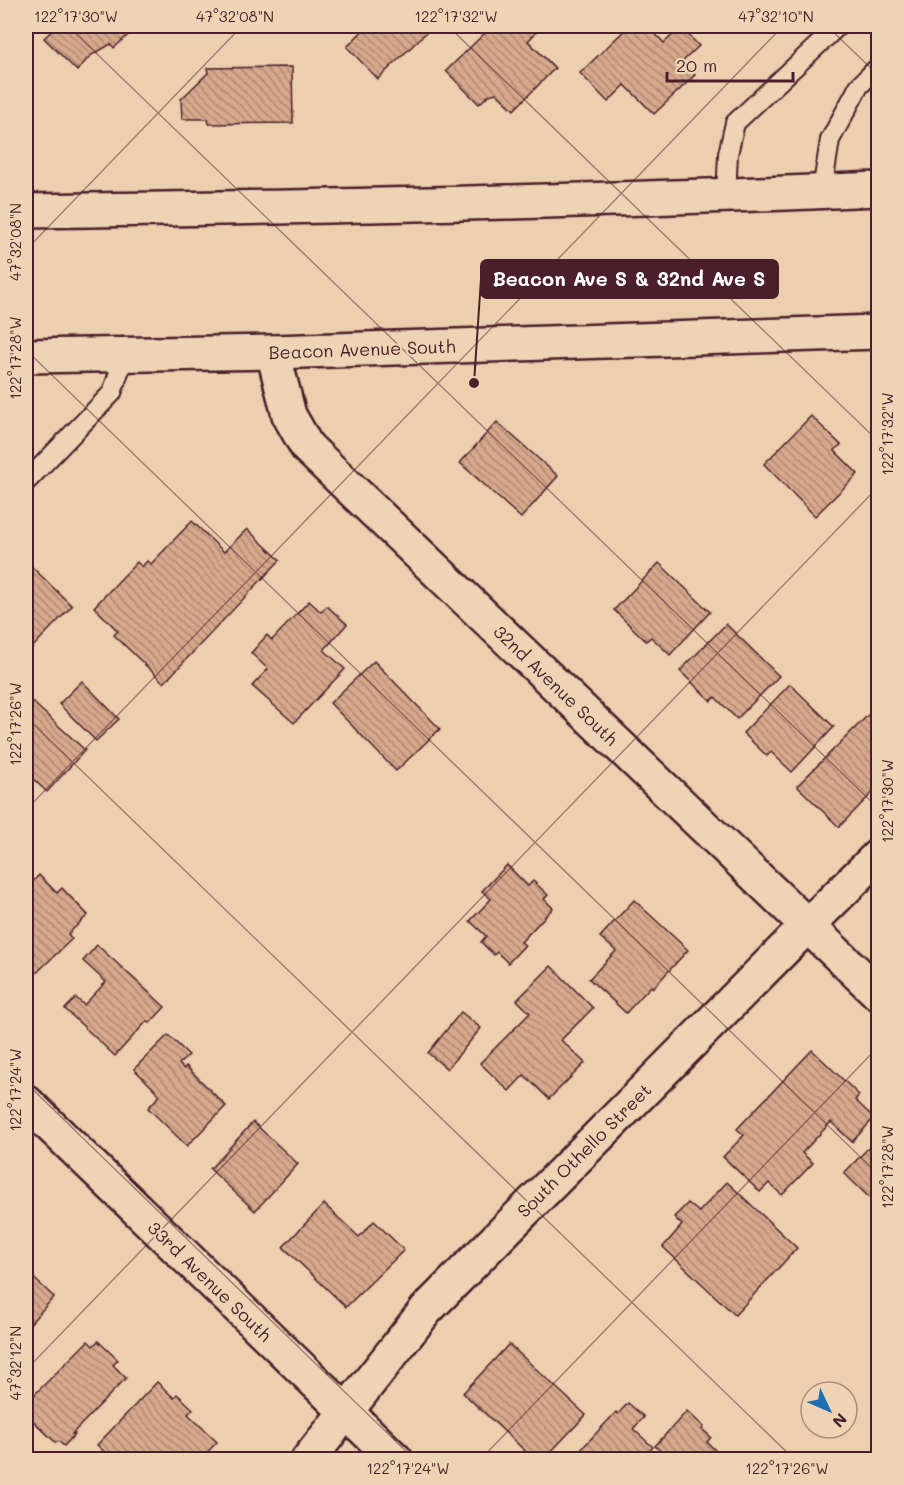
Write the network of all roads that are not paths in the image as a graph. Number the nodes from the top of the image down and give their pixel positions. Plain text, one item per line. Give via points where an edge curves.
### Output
1 (838, 26) edge
2 (879, 67) edge
3 (879, 189) edge
4 (822, 192) junction
5 (726, 196) junction
6 (26, 211) edge
7 (879, 332) edge
8 (273, 352) junction
9 (125, 354) junction
10 (26, 356) edge
11 (26, 482) edge
12 (879, 856) edge
13 (807, 926) junction
14 (879, 993) edge
15 (26, 1102) edge
16 (346, 1412) junction
17 (308, 1460) edge
18 (396, 1460) edge

1 - 5 lane via 735,123 728,154
2 - 4 lane via 859,86 830,140
3 - 4 street
4 - 5 street
5 - 6 street
7 - 8 street, Beacon Avenue South
8 - 9 street, Beacon Avenue South
8 - 13 street, 32nd Avenue South via 289,415 308,447
9 - 10 street, Beacon Avenue South
9 - 11 lane via 112,393
12 - 13 street, South Othello Street
13 - 14 street, 32nd Avenue South
13 - 16 street, South Othello Street via 426,1310
15 - 16 street, 33rd Avenue South
16 - 17 street, South Othello Street
16 - 18 street, 33rd Avenue South

